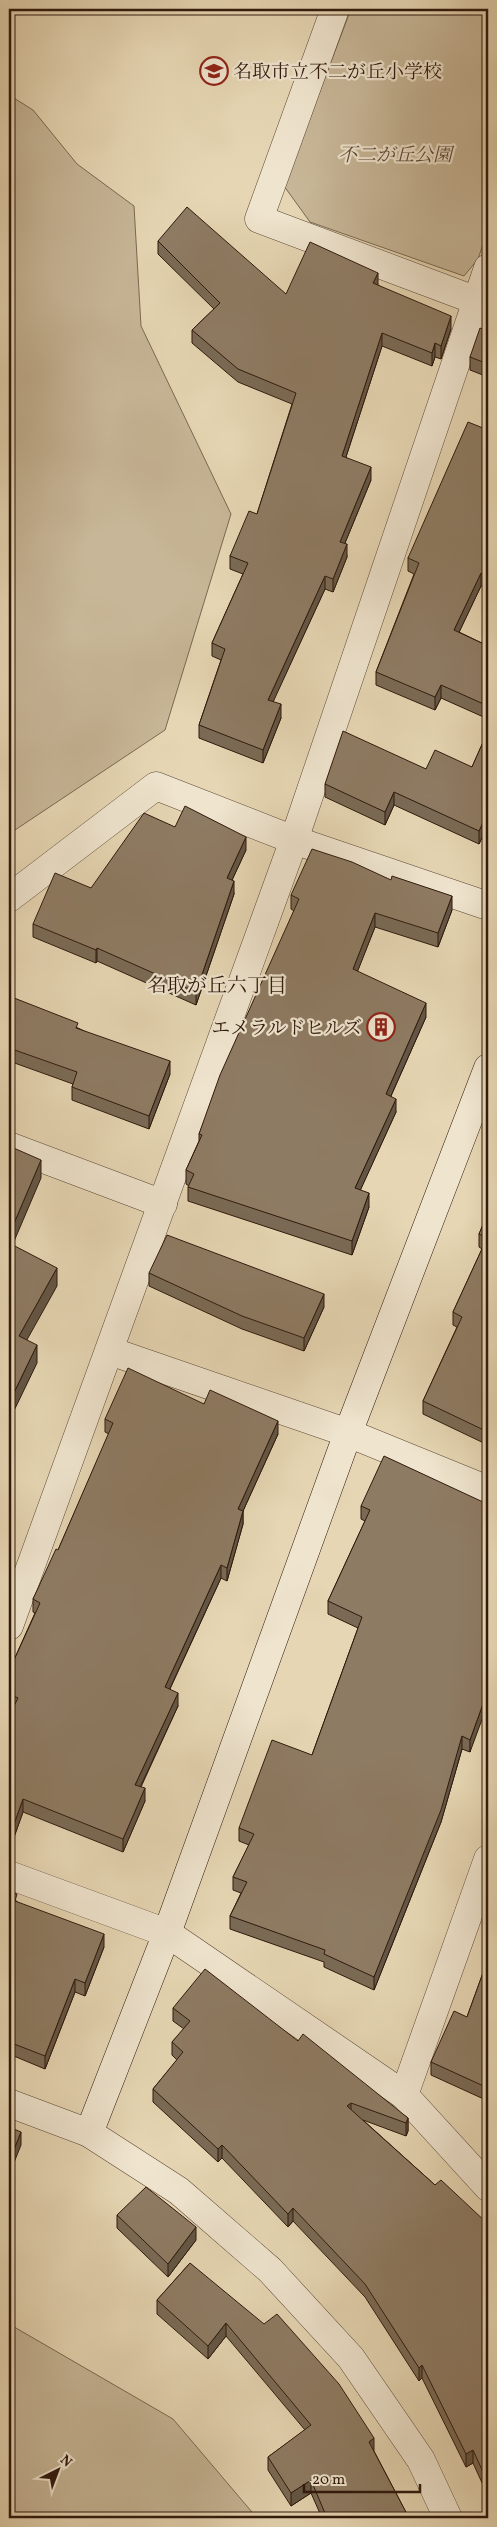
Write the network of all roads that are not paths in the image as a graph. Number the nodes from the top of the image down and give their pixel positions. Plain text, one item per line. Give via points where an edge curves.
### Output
1 (336, 9) edge
2 (488, 268) edge
3 (482, 303) edge
4 (294, 840) junction
5 (9, 898) edge
6 (488, 906) edge
7 (488, 1068) edge
8 (9, 1146) edge
9 (163, 1204) junction
10 (110, 1352) junction
11 (348, 1433) junction
12 (488, 1490) edge
13 (9, 1626) edge
14 (488, 1859) edge
15 (9, 1875) edge
16 (167, 1933) junction
17 (404, 2095) junction
18 (9, 2103) edge
19 (89, 2133) junction
20 (488, 2187) edge
21 (448, 2518) edge

1 - 3 street via 259,219
2 - 3 street
3 - 4 street
4 - 5 street via 156,786
4 - 6 street
4 - 9 street
7 - 11 street
8 - 9 street
9 - 10 street
10 - 11 street
10 - 13 street
11 - 12 street
11 - 16 street
14 - 17 street
15 - 16 street
16 - 17 street
16 - 19 street
17 - 20 street
18 - 19 street
19 - 21 street via 178,2191 270,2270 351,2358 421,2460

